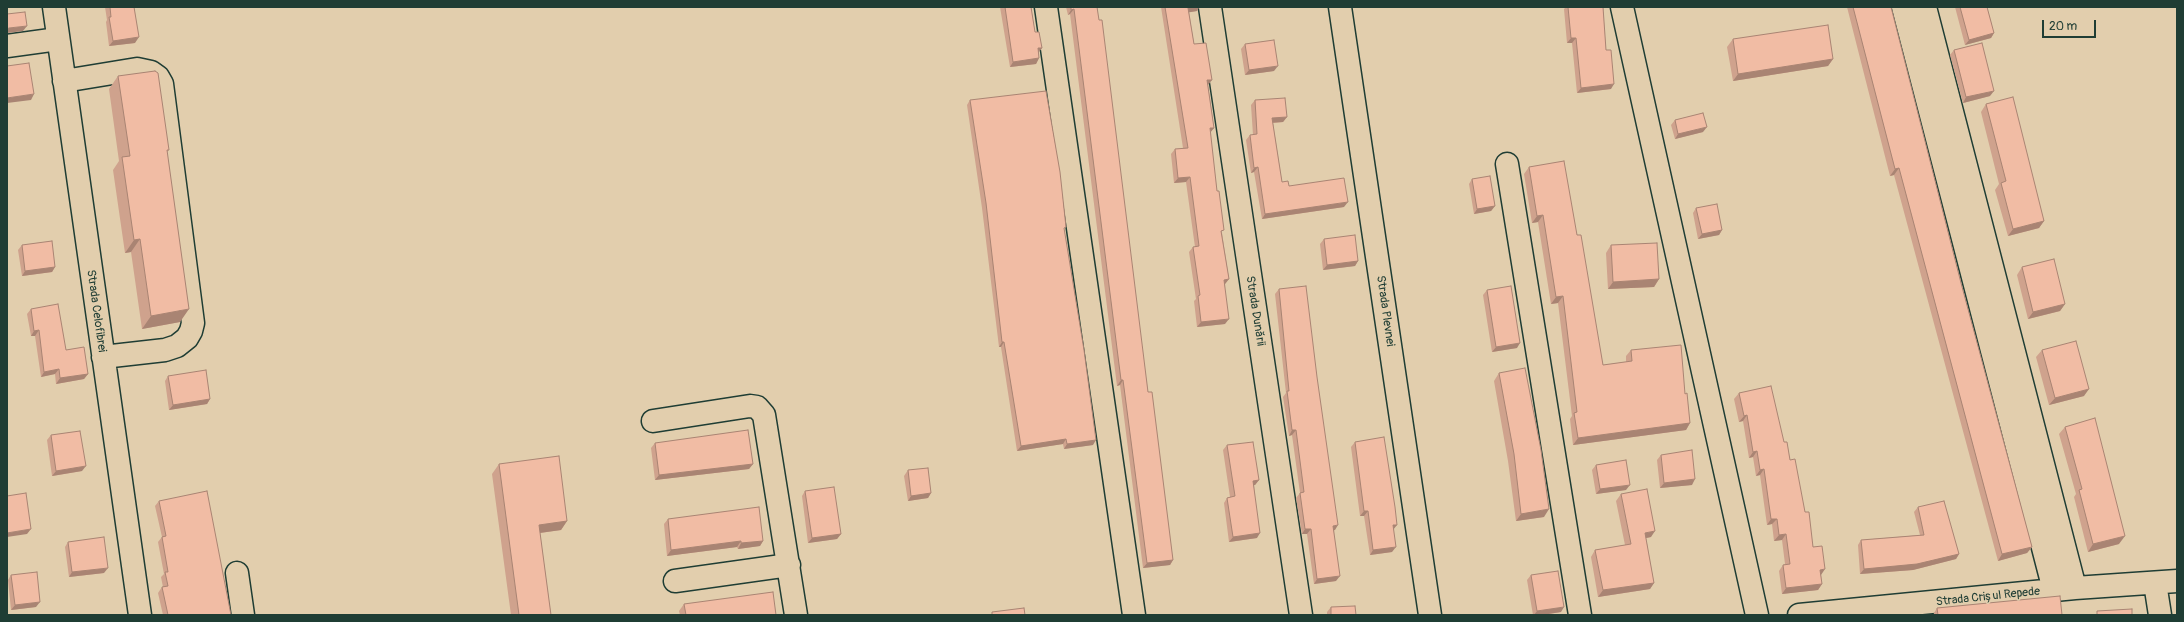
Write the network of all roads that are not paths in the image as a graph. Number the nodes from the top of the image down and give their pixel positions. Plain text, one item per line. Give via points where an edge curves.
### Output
1 (54, 7) edge
2 (1046, 7) edge
3 (1210, 7) edge
4 (1340, 7) edge
5 (1622, 7) edge
6 (1903, 7) edge
7 (1926, 7) edge
8 (58, 38) junction
9 (7, 46) edge
10 (64, 81) junction
11 (1507, 164) dead end
12 (103, 357) junction
13 (653, 421) dead end
14 (789, 565) junction
15 (237, 573) dead end
16 (2177, 581) edge
17 (675, 582) dead end
18 (2155, 583) junction
19 (2064, 589) junction
20 (1908, 610) edge
21 (140, 615) edge
22 (243, 615) edge
23 (796, 615) edge
24 (1134, 615) edge
25 (1301, 615) edge
26 (1430, 615) edge
27 (1580, 615) edge
28 (1757, 615) edge
29 (1799, 615) edge
30 (2160, 615) edge

1 - 8 street, Strada Celofibrei
2 - 24 street
3 - 25 street, Strada Dunării
4 - 26 street, Strada Plevnei
5 - 28 street
6 - 19 street
7 - 19 street
8 - 9 street
8 - 10 street, Strada Celofibrei
10 - 12 street, Strada Celofibrei
10 - 12 street via 137,69 151,72 162,84 193,323 187,338 177,346 165,350
11 - 27 street
12 - 21 street, Strada Celofibrei
13 - 14 street via 757,407 764,415
14 - 17 street
14 - 23 street
15 - 22 street
16 - 18 street, Strada Crișul Repede
18 - 19 street, Strada Crișul Repede
18 - 30 street
19 - 20 street, Strada Crișul Repede
20 - 29 street, Strada Crișul Repede

